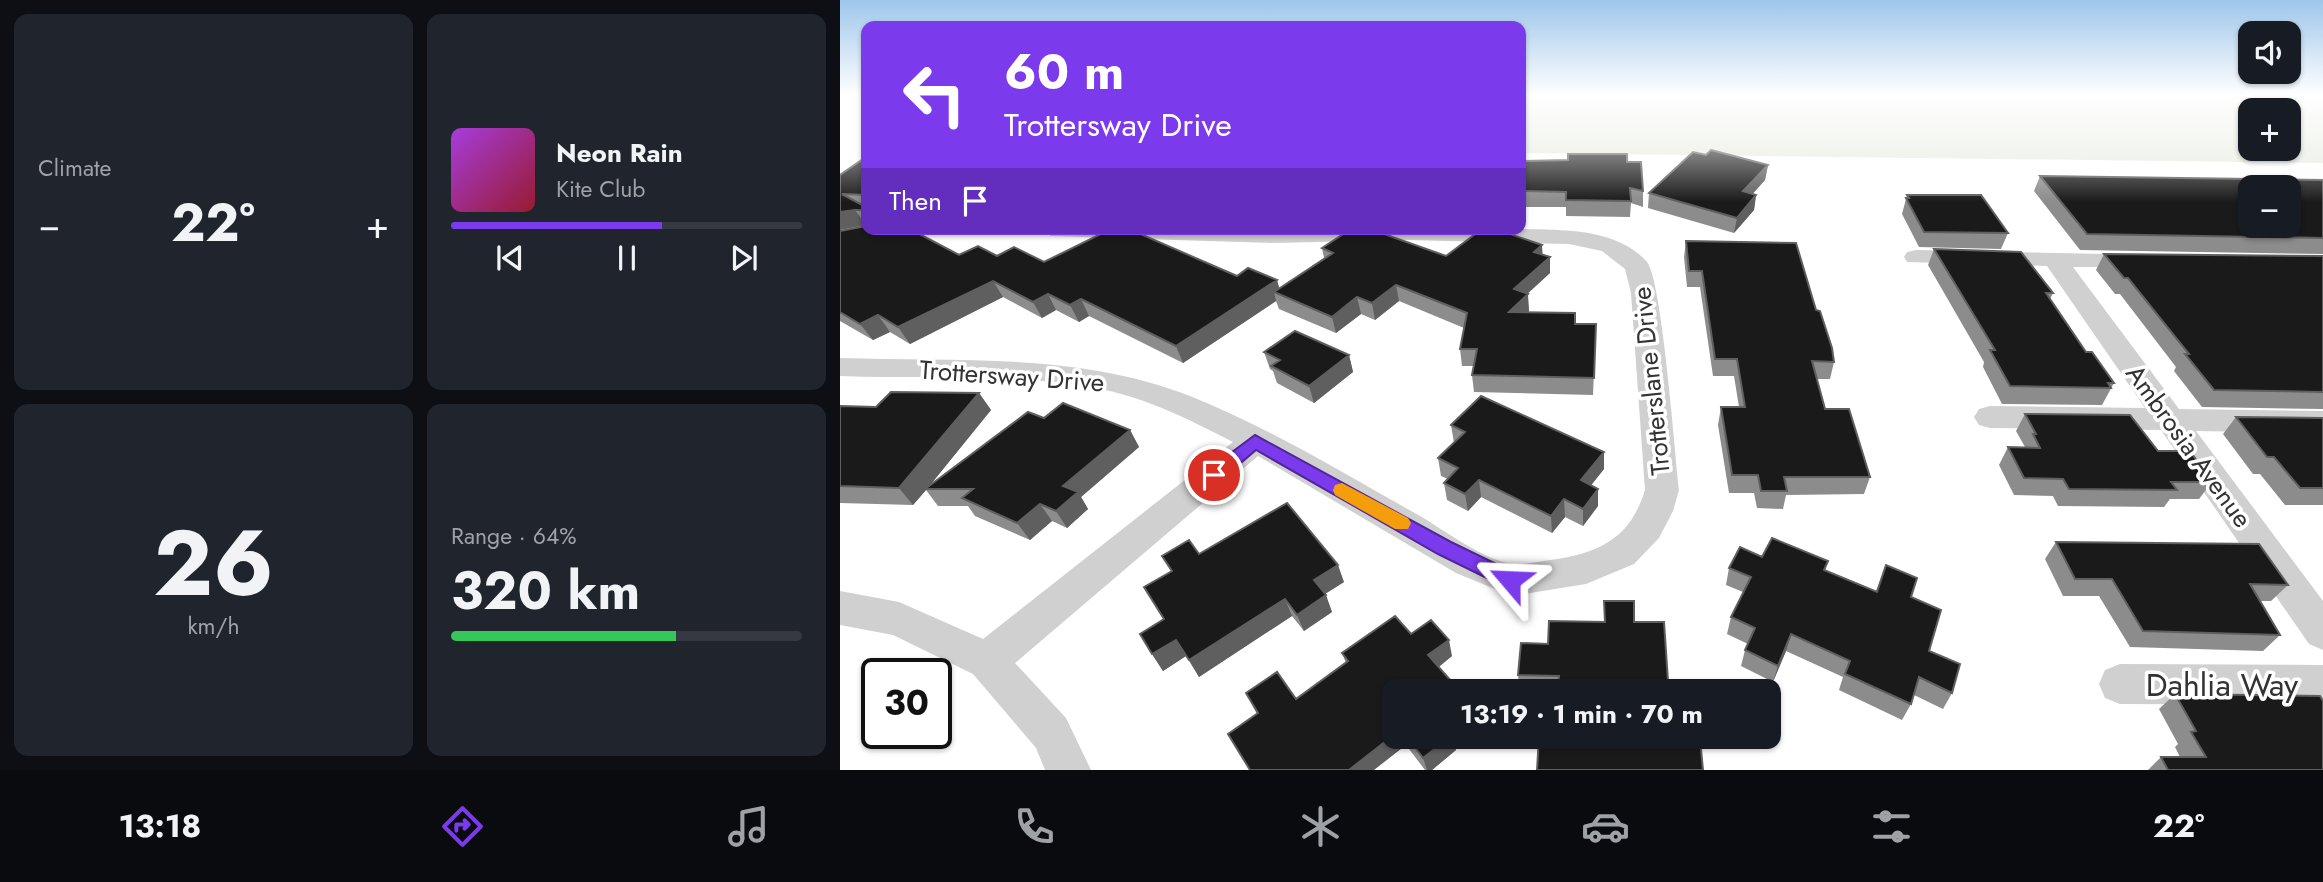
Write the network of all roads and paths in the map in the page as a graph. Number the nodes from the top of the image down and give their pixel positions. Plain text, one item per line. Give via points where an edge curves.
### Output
1 (1241, 235) edge
2 (1322, 235) edge
3 (1511, 235) edge
4 (1916, 257) dead end
5 (2055, 260) junction
6 (2160, 261) edge
7 (840, 367) edge
8 (1990, 417) dead end
9 (2170, 419) junction
10 (2323, 422) edge
11 (1255, 441) junction
12 (1642, 538) joint
13 (840, 608) edge
14 (2323, 632) edge
15 (987, 661) junction
16 (2120, 684) dead end
17 (2323, 685) edge
18 (1068, 770) edge

1 - 2 street, Trotterslane Drive
3 - 12 street, Trotterslane Drive via 1556,236 1610,246 1637,266 1645,300 1662,489 1657,514
4 - 5 street
5 - 6 street
5 - 9 street, Ambrosia Avenue
7 - 11 street, Trottersway Drive via 1097,377 1147,392
8 - 9 street
9 - 10 street
9 - 14 street, Ambrosia Avenue
11 - 12 street, Trottersway Drive via 1510,580 1568,573 1609,561
11 - 15 street
13 - 15 street via 899,619
15 - 18 street via 1051,733
16 - 17 street, Dahlia Way

